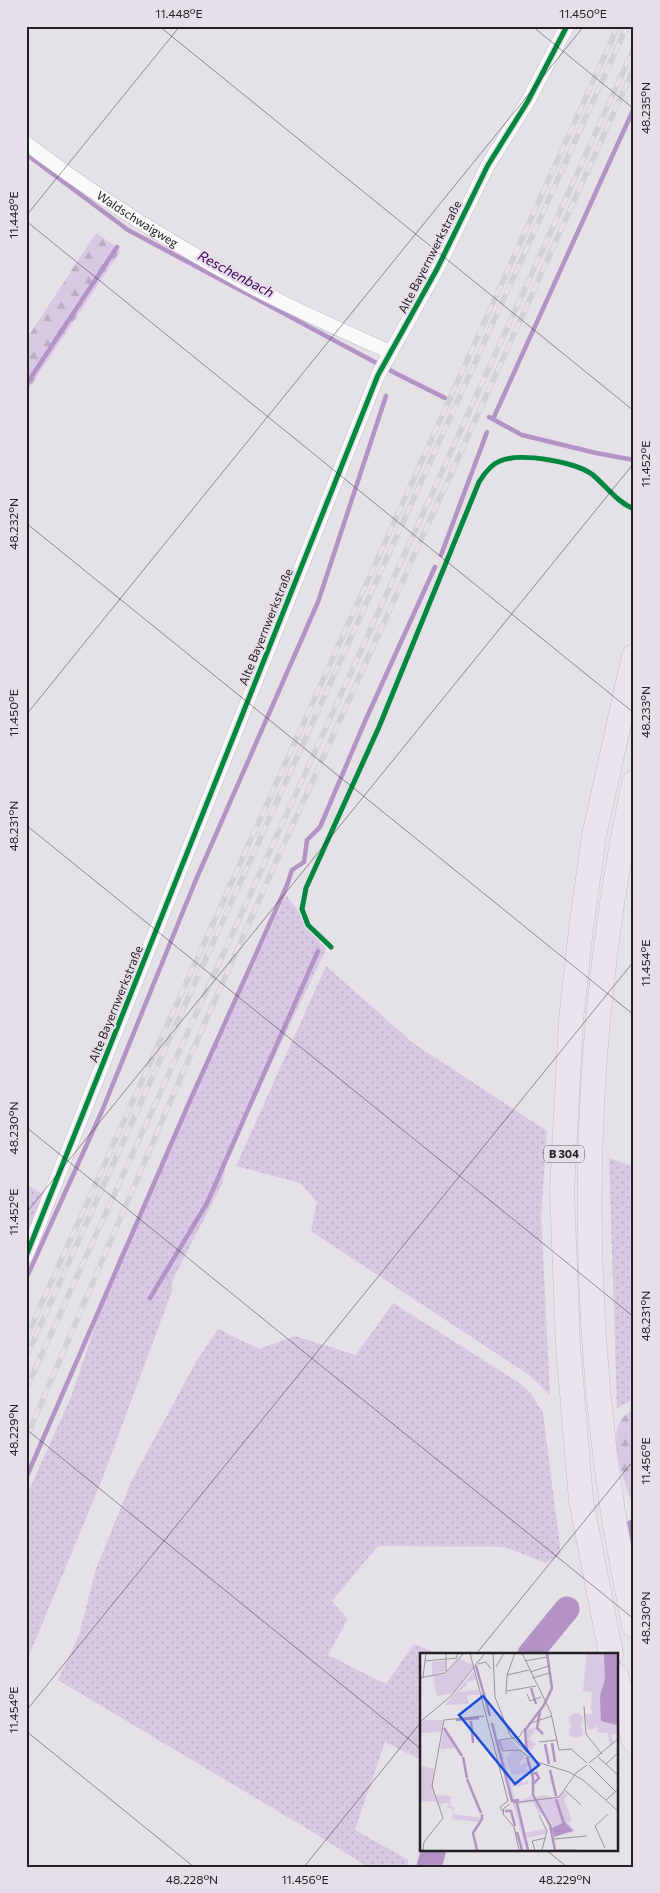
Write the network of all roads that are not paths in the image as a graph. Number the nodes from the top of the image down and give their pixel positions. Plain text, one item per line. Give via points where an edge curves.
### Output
1 (567, 26) edge
2 (26, 143) edge
3 (387, 356) junction
4 (634, 656) edge
5 (634, 782) edge
6 (26, 1256) edge
7 (634, 1626) edge
8 (612, 1653) edge
9 (618, 1681) edge
10 (634, 1740) edge

1 - 3 street, Alte Bayernwerkstraße via 528,101 488,165 437,269
2 - 3 street, Waldschwaigweg via 142,223 243,283
3 - 6 street, Alte Bayernwerkstraße
4 - 8 highway, B 304 via 594,836 581,929 571,1020 562,1192 568,1345 581,1500
5 - 7 highway, B 304 via 607,932 596,1040 590,1184 598,1382 613,1512
9 - 10 highway

